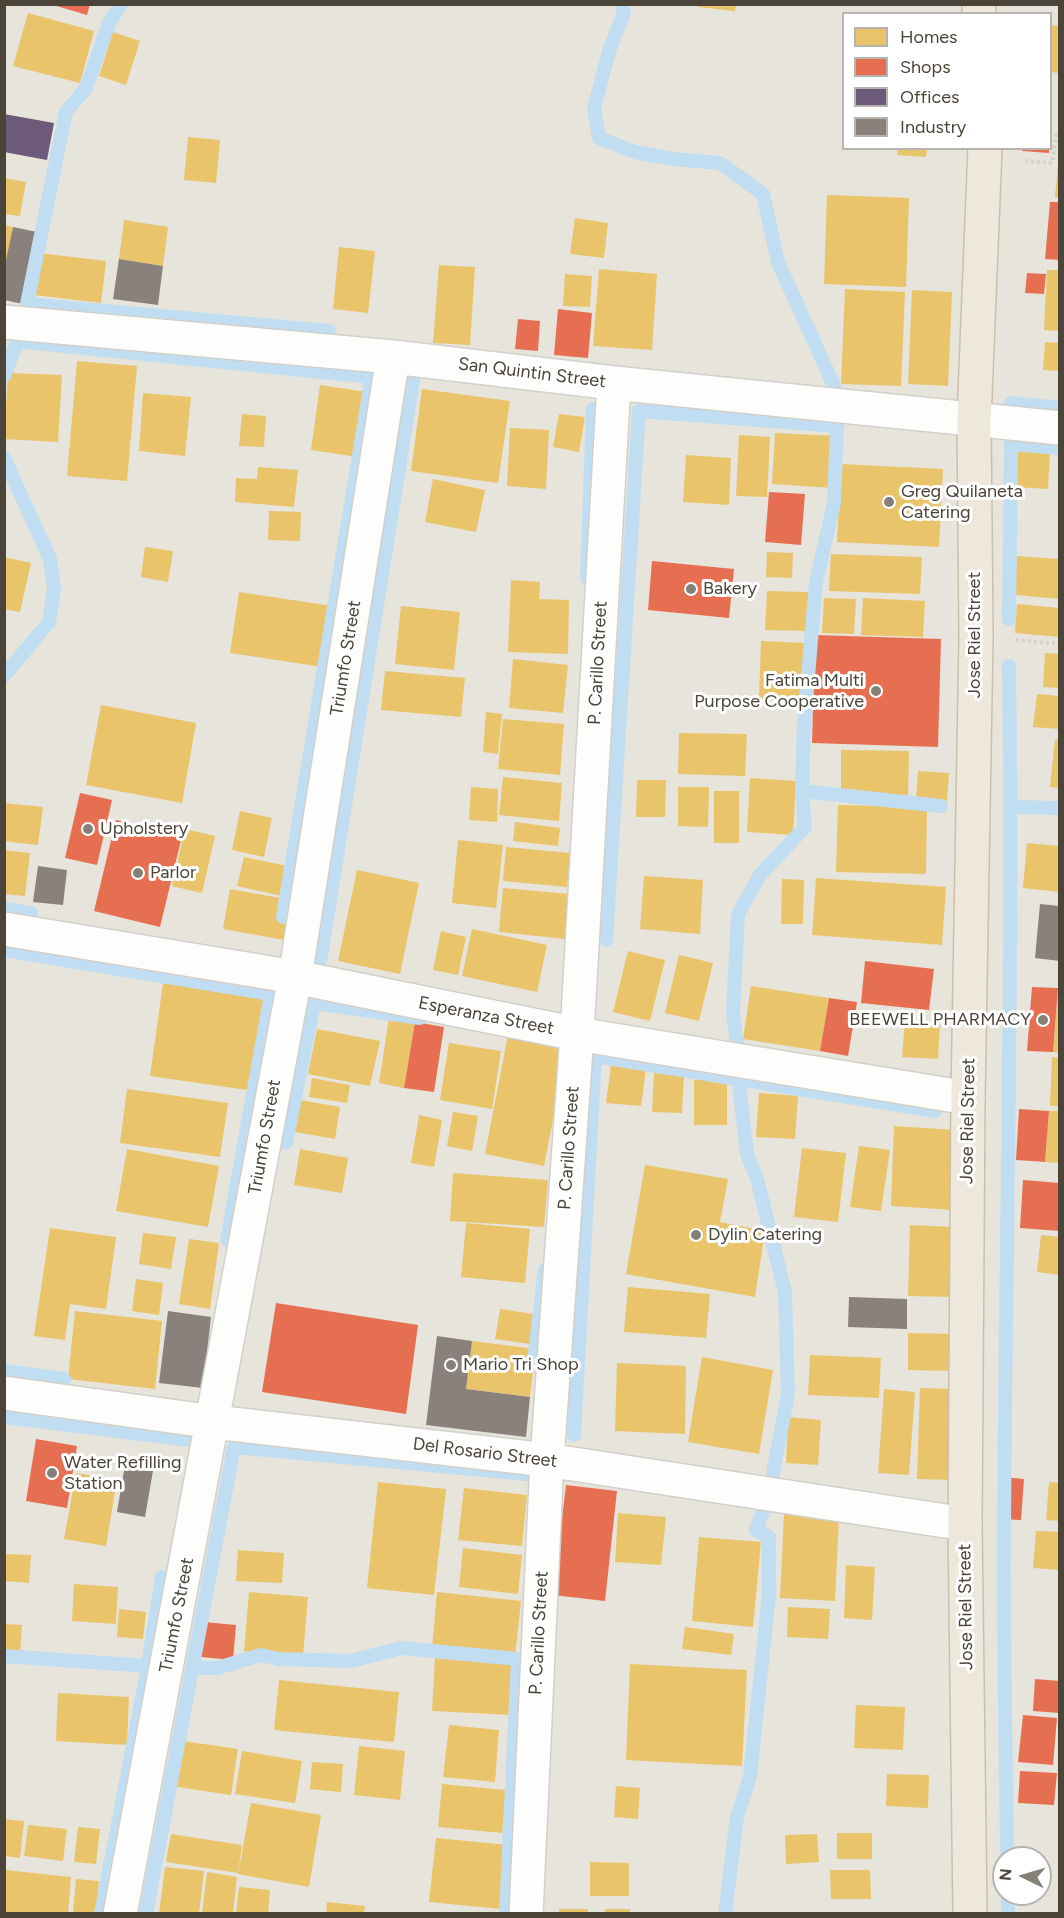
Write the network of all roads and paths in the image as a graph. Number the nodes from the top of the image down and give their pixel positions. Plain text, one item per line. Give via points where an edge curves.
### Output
1 (1059, 135) edge
2 (985, 154) edge
3 (4, 322) edge
4 (393, 357) junction
5 (614, 382) junction
6 (974, 420) junction
7 (1059, 428) edge
8 (4, 928) edge
9 (296, 977) junction
10 (577, 1034) junction
11 (968, 1098) junction
12 (4, 1392) edge
13 (214, 1422) junction
14 (547, 1460) junction
15 (965, 1524) junction
16 (120, 1914) edge
17 (526, 1914) edge
18 (970, 1914) edge

1 - 2 path via 1052,163
2 - 6 highway, Jose Riel Street
3 - 4 street, San Quintin Street
4 - 5 street, San Quintin Street
4 - 9 street, Triumfo Street
5 - 6 street, San Quintin Street
5 - 10 street, P. Carillo Street
6 - 7 street, San Quintin Street
6 - 11 highway, Jose Riel Street via 976,637
8 - 9 street, Esperanza Street
9 - 10 street, Esperanza Street
9 - 13 street, Triumfo Street
10 - 11 street, Esperanza Street
10 - 14 street, P. Carillo Street
11 - 15 highway, Jose Riel Street
12 - 13 street, Del Rosario Street
13 - 14 street, Del Rosario Street
13 - 16 street, Triumfo Street
14 - 15 street, Del Rosario Street
14 - 17 street, P. Carillo Street
15 - 18 highway, Jose Riel Street

